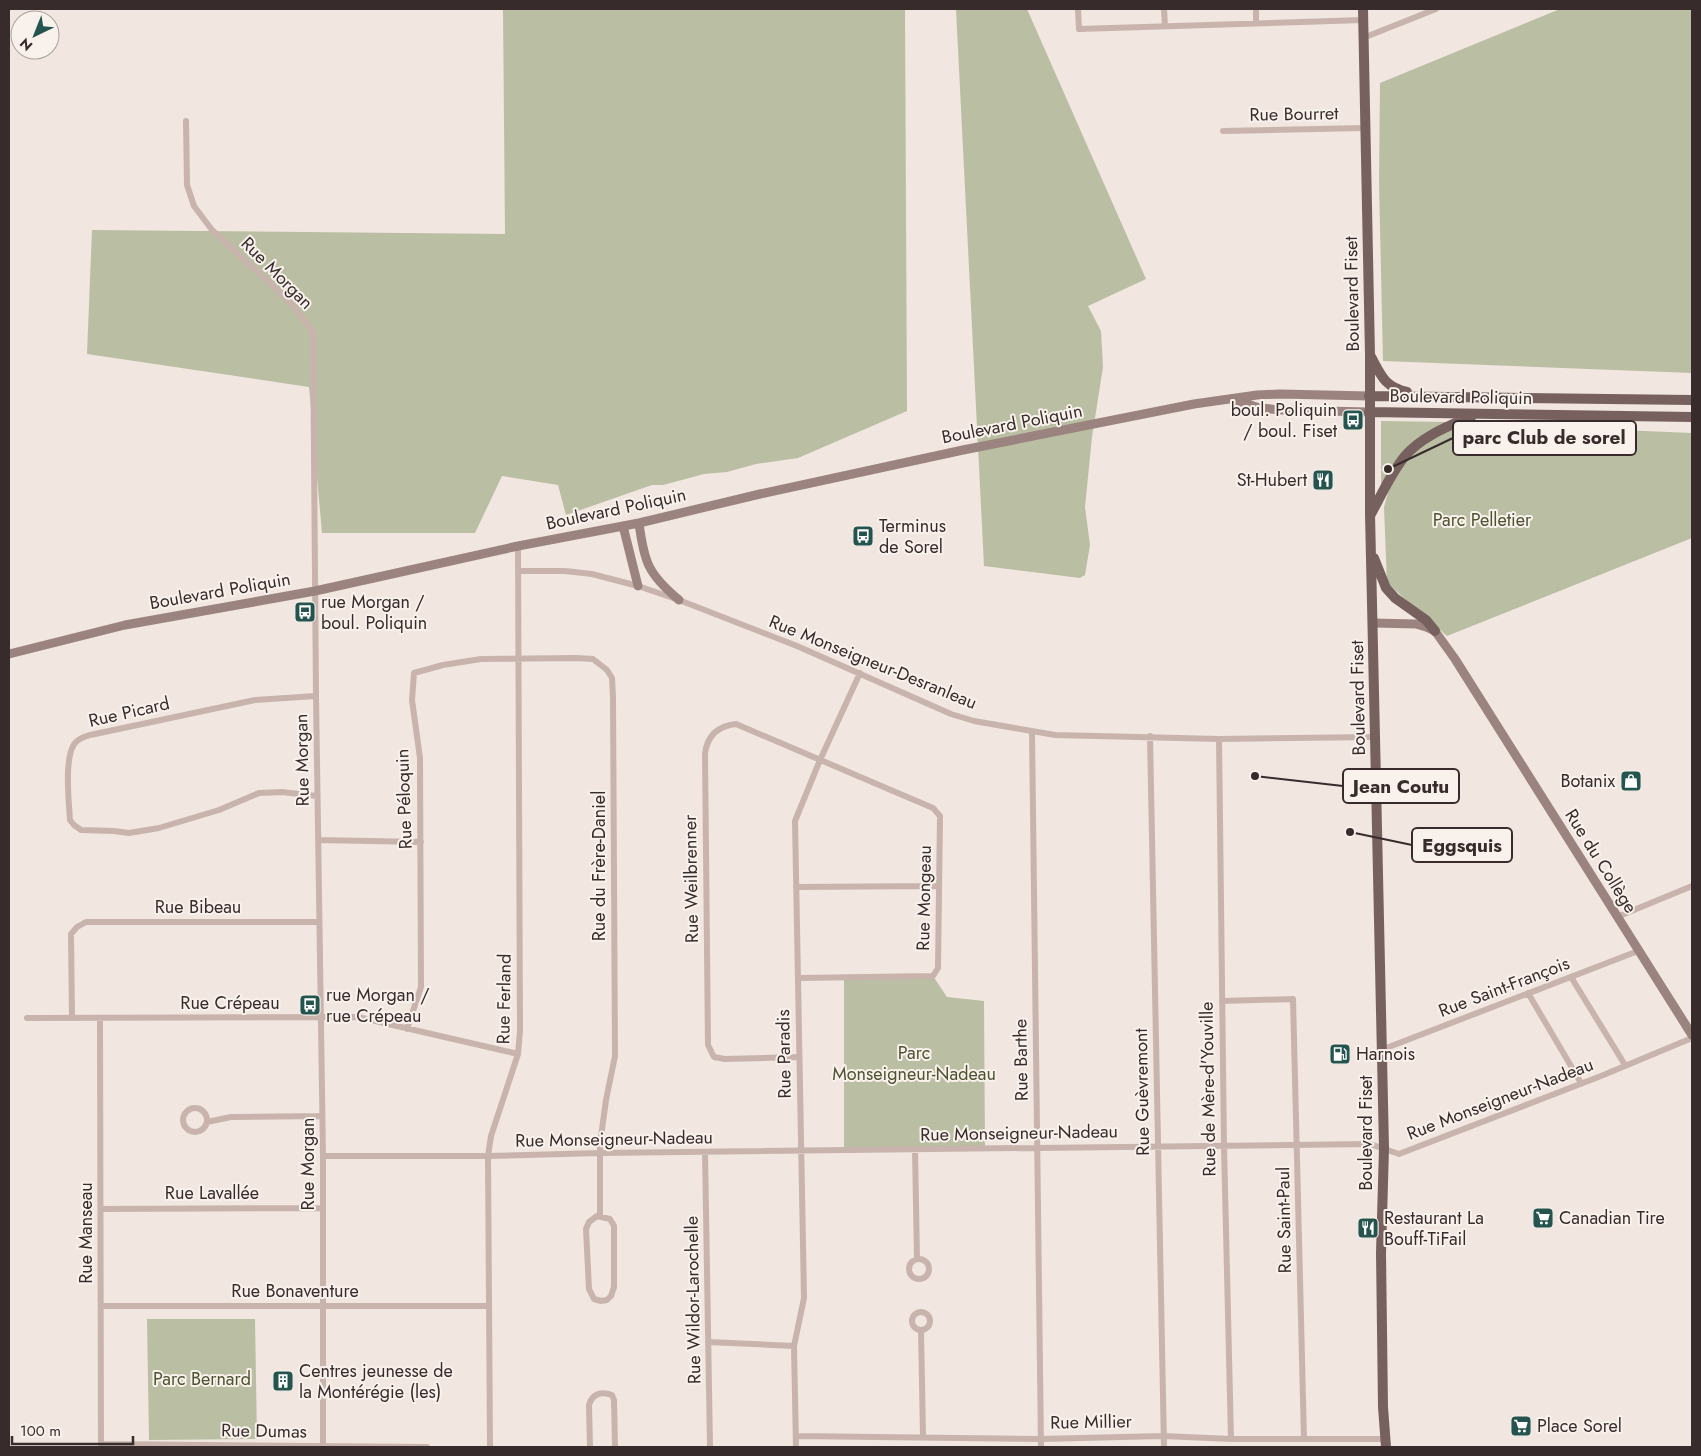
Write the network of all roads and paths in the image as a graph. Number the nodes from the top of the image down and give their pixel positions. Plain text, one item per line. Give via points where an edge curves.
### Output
1 (1078, 9) edge
2 (1164, 9) edge
3 (1256, 9) edge
4 (1436, 9) edge
5 (1363, 14) edge
6 (1256, 23) junction
7 (1165, 26) junction
8 (1364, 38) junction
9 (186, 121) dead end
10 (1365, 128) junction
11 (1224, 131) dead end
12 (1370, 355) junction
13 (1369, 396) junction
14 (1433, 397) junction
15 (1231, 400) junction
16 (1692, 400) edge
17 (1369, 412) junction
18 (1476, 414) junction
19 (1692, 417) edge
20 (1370, 514) junction
21 (639, 523) junction
22 (623, 526) junction
23 (518, 546) junction
24 (1372, 552) junction
25 (645, 559) junction
26 (518, 572) junction
27 (638, 586) junction
28 (315, 591) junction
29 (679, 600) junction
30 (1373, 623) junction
31 (1436, 631) junction
32 (9, 654) edge
33 (519, 658) junction
34 (860, 673) junction
35 (316, 696) junction
36 (1032, 732) junction
37 (1150, 736) junction
38 (1375, 737) junction
39 (1219, 739) junction
40 (820, 760) junction
41 (318, 796) junction
42 (318, 840) junction
43 (421, 842) junction
44 (796, 886) junction
45 (939, 886) junction
46 (1692, 886) edge
47 (1618, 917) junction
48 (320, 922) junction
49 (1638, 951) junction
50 (1571, 977) junction
51 (798, 978) junction
52 (1528, 993) junction
53 (1222, 1001) junction
54 (27, 1018) dead end
55 (72, 1018) junction
56 (321, 1018) junction
57 (100, 1019) junction
58 (407, 1029) junction
59 (1692, 1037) edge
60 (1382, 1050) junction
61 (518, 1054) junction
62 (799, 1057) junction
63 (1626, 1065) junction
64 (1581, 1083) junction
65 (322, 1116) junction
66 (206, 1122) dead end
67 (1297, 1145) junction
68 (1224, 1146) junction
69 (1158, 1147) junction
70 (1037, 1148) junction
71 (1384, 1148) junction
72 (915, 1150) junction
73 (801, 1151) junction
74 (705, 1152) junction
75 (600, 1153) junction
76 (323, 1156) junction
77 (488, 1156) junction
78 (323, 1208) junction
79 (100, 1209) junction
80 (600, 1216) junction
81 (917, 1259) dead end
82 (323, 1305) junction
83 (101, 1306) junction
84 (489, 1306) junction
85 (921, 1330) dead end
86 (708, 1342) junction
87 (794, 1346) junction
88 (796, 1436) junction
89 (1163, 1436) junction
90 (923, 1437) junction
91 (1041, 1438) junction
92 (1231, 1439) junction
93 (1304, 1439) junction
94 (1386, 1443) edge
95 (101, 1445) edge
96 (323, 1447) edge
97 (427, 1447) edge
98 (490, 1447) edge
99 (590, 1447) edge
100 (615, 1447) edge
101 (710, 1447) edge
102 (796, 1447) edge
103 (1041, 1447) edge
104 (1164, 1447) edge

1 - 7 street via 1079,29
2 - 7 street
3 - 6 street
4 - 8 street
5 - 6 street
5 - 8 main road, Boulevard Fiset
6 - 7 street
8 - 10 main road, Boulevard Fiset
9 - 28 street, Rue Morgan via 187,185 194,206 212,230 290,302 313,332
10 - 11 street, Rue Bourret
10 - 12 main road, Boulevard Fiset
12 - 13 main road, Boulevard Fiset
12 - 14 main road via 1383,379 1395,389
13 - 14 main road, Boulevard Poliquin
13 - 15 street, Boulevard Poliquin via 1280,394
13 - 17 main road, Boulevard Fiset
14 - 16 main road, Boulevard Poliquin
15 - 17 street, Boulevard Poliquin via 1281,410
15 - 21 street, Boulevard Poliquin via 1194,404 963,450
17 - 18 main road, Boulevard Poliquin
17 - 20 main road, Boulevard Fiset
18 - 19 main road, Boulevard Poliquin
18 - 20 main road via 1443,428 1406,455
20 - 24 main road, Boulevard Fiset
21 - 22 street, Boulevard Poliquin
21 - 25 street
22 - 23 street, Boulevard Poliquin
22 - 27 street
23 - 26 street, Rue Ferland
23 - 28 street, Boulevard Poliquin
24 - 30 main road, Boulevard Fiset
24 - 31 main road via 1386,588
25 - 27 street
25 - 29 street via 658,581
26 - 27 street, Rue Monseigneur-Desranleau via 592,574
26 - 33 street, Rue Ferland
27 - 29 street, Rue Monseigneur-Desranleau
28 - 32 street, Boulevard Poliquin via 125,625
28 - 35 street, Rue Morgan
29 - 34 street, Rue Monseigneur-Desranleau
30 - 31 street via 1416,624
30 - 38 main road, Boulevard Fiset
31 - 47 street, Rue du Collège
33 - 43 street, Rue Péloquin via 473,660 414,673 412,690 420,758
33 - 61 street, Rue Ferland
33 - 75 street, Rue du Frère-Daniel via 593,660 612,678 615,1047
34 - 36 street, Rue Monseigneur-Desranleau via 951,714
34 - 40 street, Rue Paradis
35 - 41 street, Rue Morgan
35 - 41 street, Rue Picard via 255,700 95,734 76,741 69,756 70,820 81,830 134,833 231,806 259,793
36 - 37 street, Rue Monseigneur-Desranleau via 1063,736
36 - 70 street, Rue Barthe
37 - 39 street, Rue Monseigneur-Desranleau
37 - 69 street, Rue Guèvremont
38 - 39 street, Rue Monseigneur-Desranleau
38 - 60 main road, Boulevard Fiset
39 - 53 street, Rue de Mère-d'Youville
40 - 44 street, Rue Paradis via 795,821
40 - 45 street, Rue Mongeau via 933,808 940,816
40 - 62 street, Rue Weilbrenner via 736,724 725,725 714,733 706,744 705,754 708,1045 714,1057 725,1059
41 - 42 street, Rue Morgan
42 - 43 street
42 - 48 street, Rue Morgan
43 - 58 street, Rue Péloquin via 421,987
44 - 45 street
44 - 51 street, Rue Paradis
45 - 51 street, Rue Mongeau via 938,968 933,976
46 - 47 street
47 - 49 street, Rue du Collège
48 - 55 street, Rue Bibeau via 86,922 77,927 70,940
48 - 56 street, Rue Morgan
49 - 50 street, Rue Saint-François
49 - 59 street, Rue du Collège
50 - 52 street, Rue Saint-François
50 - 63 street
51 - 62 street, Rue Paradis
52 - 60 street, Rue Saint-François
52 - 64 street
53 - 67 street, Rue Saint-Paul via 1293,999
53 - 68 street, Rue de Mère-d'Youville
54 - 55 street, Rue Crépeau
55 - 57 street, Rue Crépeau
56 - 57 street, Rue Crépeau
56 - 58 street, Rue Crépeau via 358,1017
56 - 65 street, Rue Morgan
57 - 79 street, Rue Manseau
58 - 61 street, Rue Crépeau
59 - 63 street, Rue Monseigneur-Nadeau
60 - 71 main road, Boulevard Fiset
61 - 77 street, Rue Ferland via 490,1136
62 - 73 street, Rue Paradis
63 - 64 street, Rue Monseigneur-Nadeau
64 - 71 street, Rue Monseigneur-Nadeau via 1399,1154
65 - 66 street via 231,1117
65 - 76 street, Rue Morgan
67 - 68 street, Rue Monseigneur-Nadeau
67 - 71 street, Rue Monseigneur-Nadeau via 1370,1144
67 - 93 street, Rue Saint-Paul
68 - 69 street, Rue Monseigneur-Nadeau
68 - 92 street, Rue de Mère-d'Youville
69 - 70 street, Rue Monseigneur-Nadeau
69 - 89 street, Rue Guèvremont
70 - 72 street, Rue Monseigneur-Nadeau
70 - 91 street, Rue Barthe
71 - 94 main road, Boulevard Fiset via 1381,1253
72 - 73 street, Rue Monseigneur-Nadeau
72 - 81 street
73 - 74 street, Rue Monseigneur-Nadeau
73 - 87 street, Rue Paradis via 804,1298
74 - 75 street, Rue Monseigneur-Nadeau
74 - 86 street, Rue Wildor-Larochelle
75 - 77 street, Rue Monseigneur-Nadeau
75 - 80 street, Rue du Frère-Daniel
76 - 77 street, Rue Monseigneur-Nadeau
76 - 78 street, Rue Morgan
77 - 84 street, Rue Ferland
78 - 79 street, Rue Lavallée
78 - 82 street, Rue Morgan
79 - 83 street, Rue Manseau
80 - 80 street via 610,1220 614,1226 614,1287 611,1296 600,1301 594,1299 588,1289 586,1229 591,1219
82 - 83 street, Rue Bonaventure
82 - 84 street, Rue Bonaventure
82 - 96 street, Rue Morgan
83 - 95 street, Rue Manseau
84 - 98 street, Rue Ferland
85 - 90 street
86 - 87 street
86 - 101 street, Rue Wildor-Larochelle
87 - 88 street, Rue Paradis
88 - 90 street, Rue Millier
88 - 102 street, Rue Paradis
89 - 91 street, Rue Millier
89 - 92 street, Rue Millier
89 - 104 street, Rue Guèvremont
90 - 91 street, Rue Millier
91 - 103 street, Rue Barthe
92 - 93 street, Rue Millier
93 - 94 street, Rue Millier
95 - 96 street, Rue Dumas
96 - 97 street, Rue Dumas
99 - 100 street via 590,1400 606,1393 614,1400

